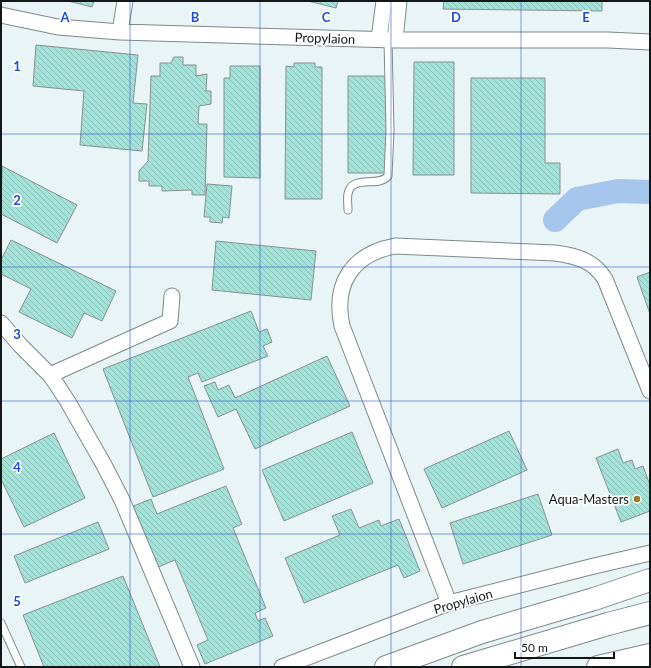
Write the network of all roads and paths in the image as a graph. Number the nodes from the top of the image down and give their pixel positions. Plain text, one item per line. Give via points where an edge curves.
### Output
1 (124, 1) edge
2 (384, 1) edge
3 (399, 1) edge
4 (2, 17) edge
5 (120, 32) junction
6 (387, 40) junction
7 (650, 42) edge
8 (348, 210) dead end
9 (172, 296) dead end
10 (1, 323) edge
11 (50, 375) junction
12 (650, 391) edge
13 (650, 553) edge
14 (650, 580) edge
15 (650, 586) edge
16 (594, 599) junction
17 (449, 603) junction
18 (650, 613) edge
19 (1, 623) edge
20 (650, 655) edge
21 (21, 667) edge
22 (192, 667) edge
23 (282, 667) edge
24 (386, 667) edge
25 (463, 667) edge
26 (598, 667) edge

1 - 5 street
2 - 6 street
3 - 6 street
4 - 5 street, Propylaion via 58,27
5 - 6 street, Propylaion
6 - 7 street, Propylaion
6 - 8 lane via 390,130 388,176 380,181 359,182 353,186 348,193
9 - 11 street via 170,321
10 - 11 street
11 - 22 street via 114,482
12 - 17 street via 605,279 596,268 582,259 555,253 395,246 370,253 357,264 346,279 340,295 342,326
13 - 17 street, Propylaion
14 - 16 highway
15 - 16 highway
16 - 24 highway via 482,632
17 - 23 street, Propylaion
18 - 25 highway
19 - 21 lane
20 - 26 highway

